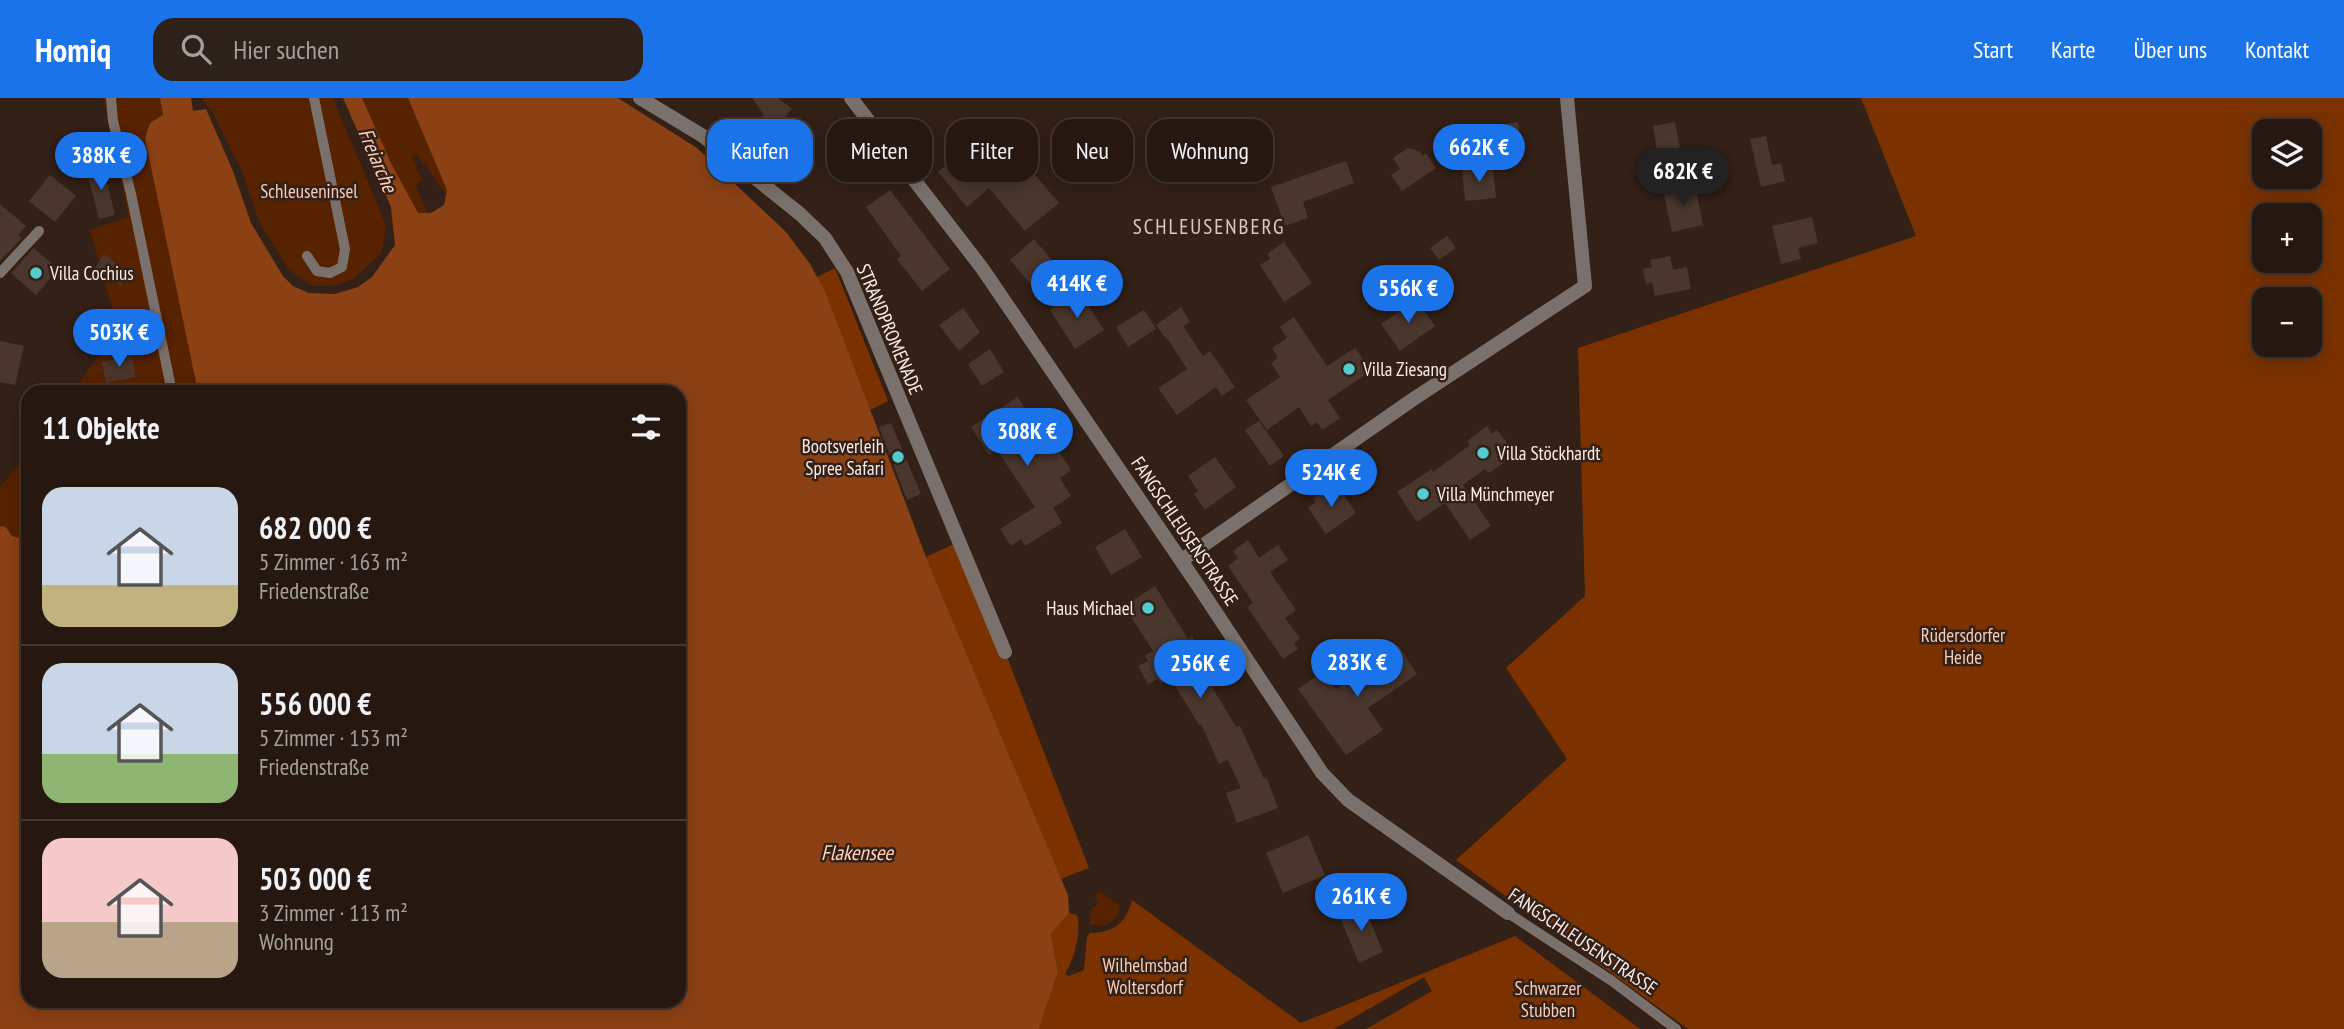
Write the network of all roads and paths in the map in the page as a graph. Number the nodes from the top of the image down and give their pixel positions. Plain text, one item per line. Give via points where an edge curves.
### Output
1 (111, 98) edge
2 (314, 98) edge
3 (640, 98) edge
4 (851, 98) edge
5 (1567, 98) edge
6 (39, 231) dead end
7 (307, 256) dead end
8 (0, 273) edge
9 (171, 385) edge
10 (1182, 561) junction
11 (1004, 652) dead end
12 (1508, 913) joint
13 (1676, 1029) edge

1 - 9 lane
2 - 7 lane via 345,249 342,267 330,273 317,271
3 - 11 street, STRANDPROMENADE via 703,136 825,237 847,272
4 - 10 street, FANGSCHLEUSENSTRASSE via 982,268
5 - 10 street via 1585,286
6 - 8 lane
10 - 12 street, FANGSCHLEUSENSTRASSE via 1322,773 1348,800
12 - 13 lane, FANGSCHLEUSENSTRASSE

